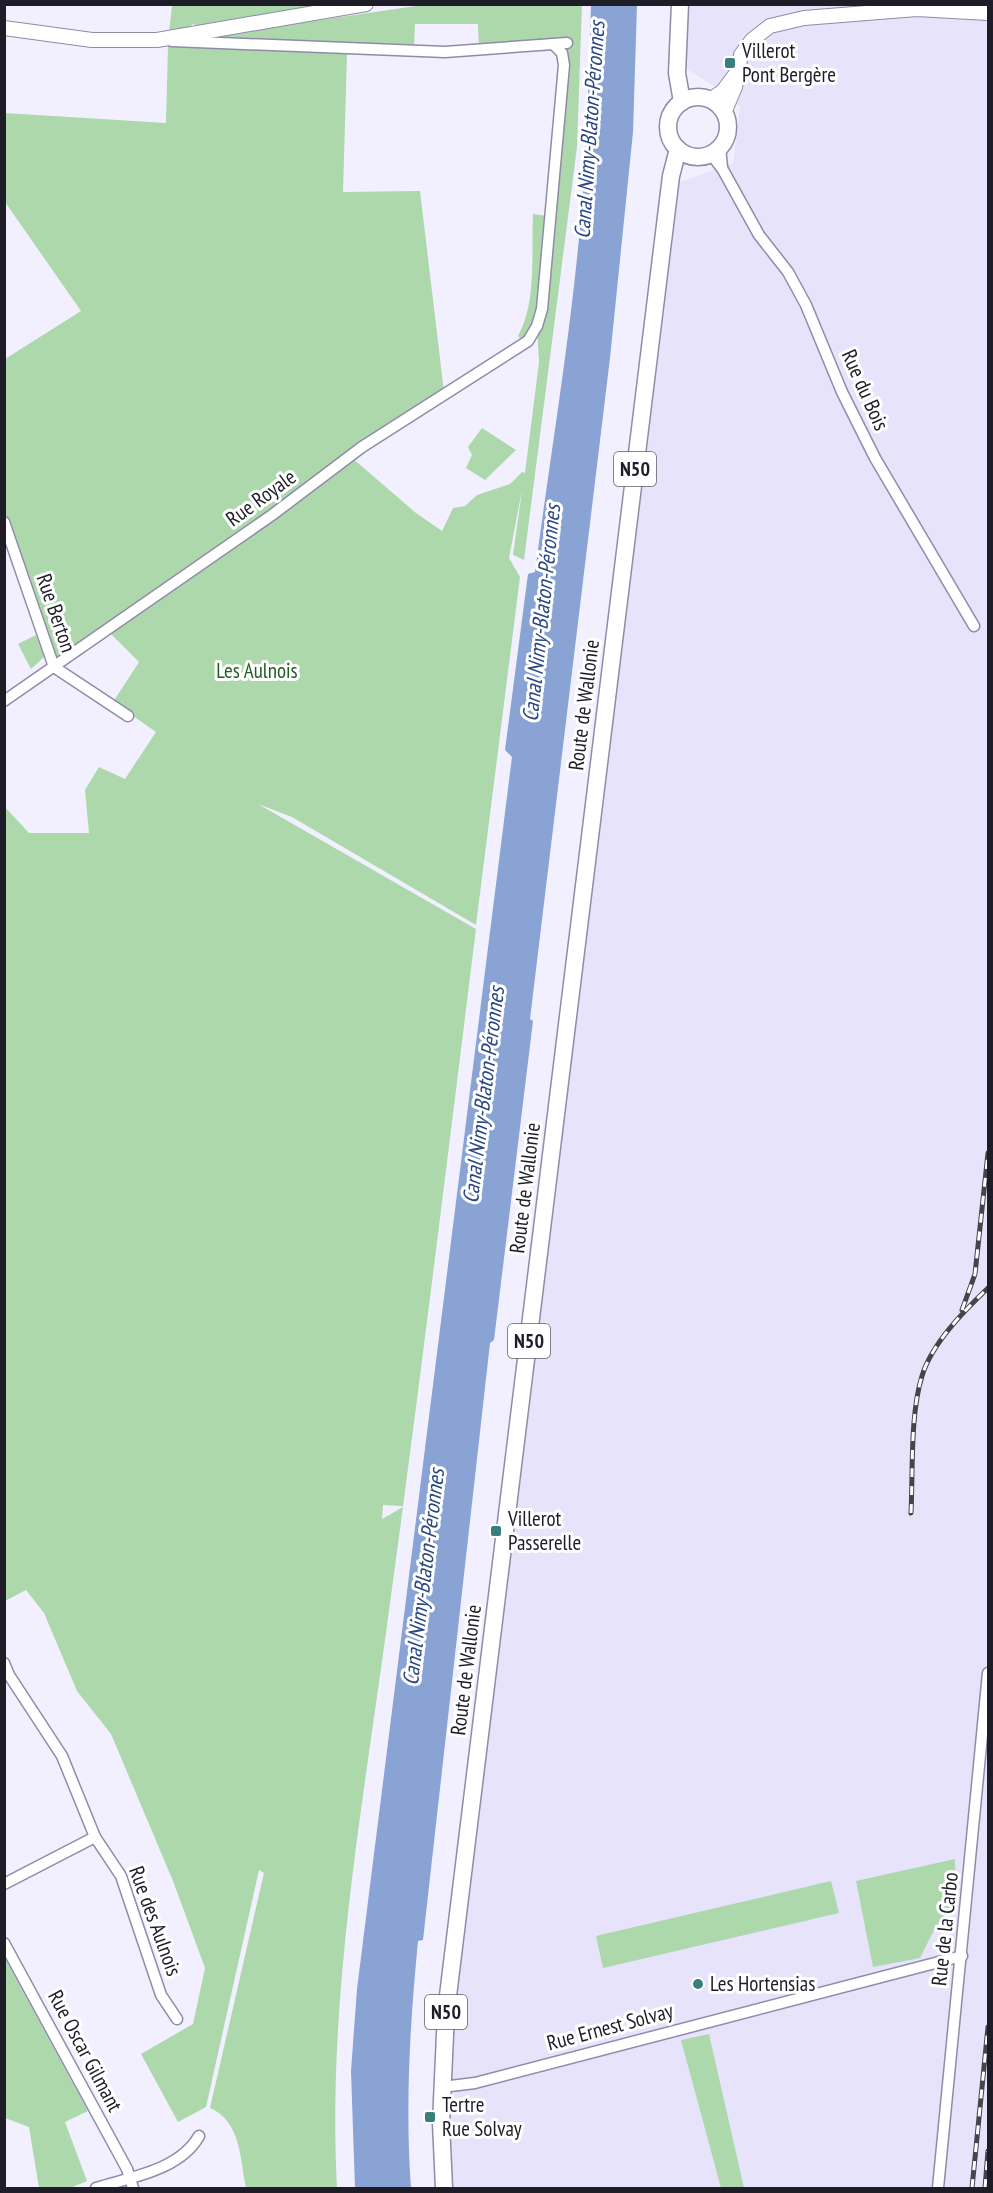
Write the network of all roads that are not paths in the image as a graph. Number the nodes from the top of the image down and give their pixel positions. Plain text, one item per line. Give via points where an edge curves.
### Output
1 (366, 4) edge
2 (680, 4) edge
3 (879, 8) edge
4 (988, 13) edge
5 (4, 28) edge
6 (157, 40) junction
7 (567, 43) dead end
8 (554, 45) junction
9 (678, 60) junction
10 (736, 73) junction
11 (707, 99) junction
12 (682, 102) junction
13 (724, 113) junction
14 (678, 149) junction
15 (709, 152) junction
16 (669, 193) junction
17 (4, 522) edge
18 (974, 626) dead end
19 (54, 667) junction
20 (4, 701) edge
21 (128, 716) dead end
22 (4, 1663) edge
23 (988, 1673) edge
24 (95, 1837) junction
25 (4, 1884) edge
26 (4, 1943) edge
27 (962, 1956) junction
28 (177, 2019) dead end
29 (442, 2087) junction
30 (199, 2136) dead end
31 (130, 2176) junction
32 (96, 2188) edge
33 (133, 2188) edge
34 (444, 2188) edge
35 (938, 2188) edge

1 - 6 street
2 - 9 main road
3 - 4 street
3 - 10 street via 770,26 741,55
5 - 6 street via 92,40
6 - 8 street via 445,52
7 - 8 street
8 - 19 street, Rue Royale via 562,53 564,65 542,309 537,326 523,345 362,447 272,515
9 - 11 main road via 688,85
9 - 12 main road
10 - 11 street via 723,91
10 - 13 street via 735,87
11 - 12 main road
11 - 13 main road
12 - 14 main road via 674,109 668,126
13 - 15 main road via 728,128
14 - 15 main road
14 - 16 main road, Route de Wallonie
15 - 16 main road via 684,167
15 - 18 street, Rue du Bois via 759,236 788,272 875,458
16 - 29 main road, Route de Wallonie / N50 via 446,2012
17 - 19 street, Rue Berton
19 - 20 street, Rue Royale
19 - 21 street, Rue Berton
22 - 24 street, Rue des Aulnois via 62,1756
23 - 27 street, Rue de la Carbo
24 - 25 street
24 - 28 street, Rue des Aulnois via 121,1876 162,1995
26 - 31 street, Rue Oscar Gilmant
27 - 29 street, Rue Ernest Solvay via 475,2083
27 - 35 street, Rue de la Carbo
29 - 34 main road, Route de Wallonie / N50
30 - 31 street via 181,2157
31 - 32 street
31 - 33 street, Rue Oscar Gilmant

